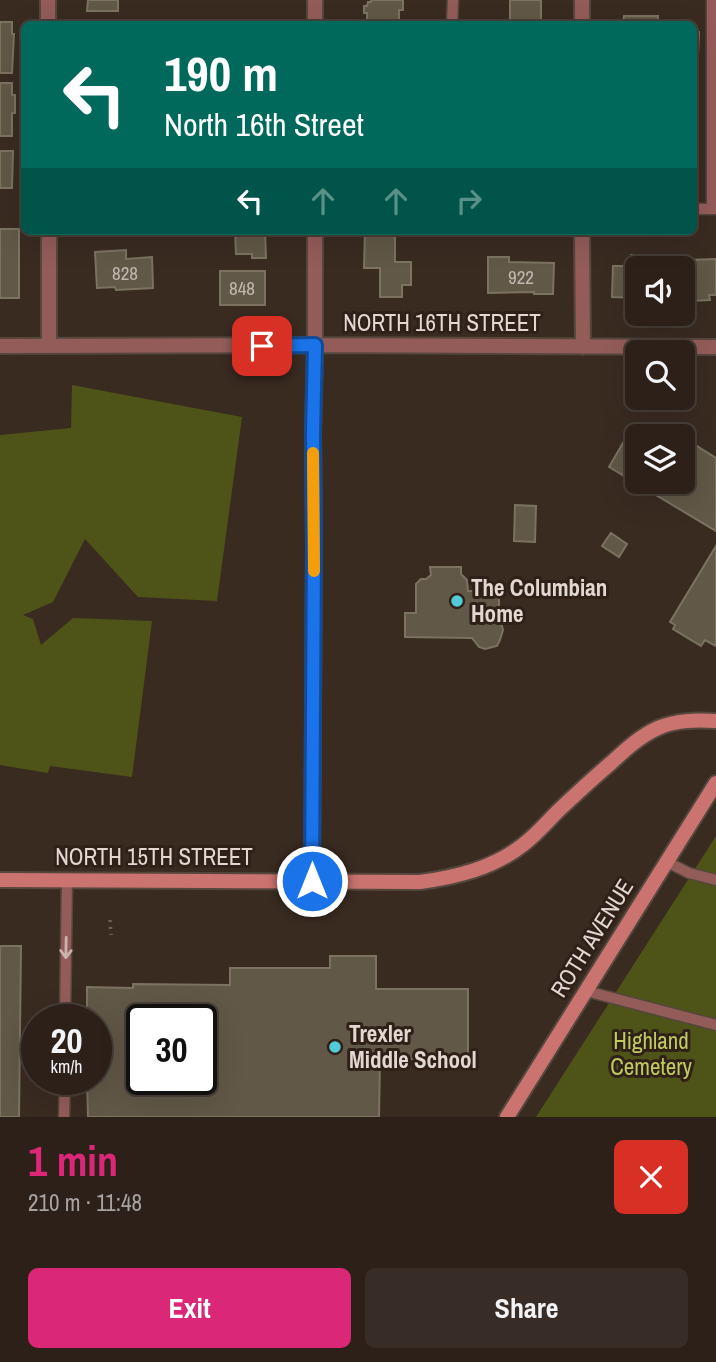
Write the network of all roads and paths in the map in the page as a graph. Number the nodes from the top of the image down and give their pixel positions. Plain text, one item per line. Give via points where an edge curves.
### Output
1 (48, 0) edge
2 (315, 0) edge
3 (453, 0) edge
4 (582, 0) edge
5 (712, 0) edge
6 (48, 21) edge
7 (315, 21) edge
8 (452, 21) edge
9 (582, 21) edge
10 (714, 209) edge
11 (49, 235) edge
12 (315, 235) edge
13 (582, 235) edge
14 (315, 345) junction
15 (0, 346) edge
16 (49, 346) junction
17 (583, 347) junction
18 (716, 347) edge
19 (716, 721) edge
20 (716, 783) edge
21 (667, 862) junction
22 (0, 880) edge
23 (67, 880) junction
24 (716, 880) edge
25 (312, 881) junction
26 (110, 920) dead end
27 (111, 935) dead end
28 (586, 991) junction
29 (65, 1004) edge
30 (716, 1025) edge
31 (65, 1095) edge
32 (64, 1117) edge
33 (508, 1117) edge

1 - 6 street
2 - 7 street
3 - 8 lane
4 - 9 street
5 - 10 lane
11 - 16 street
12 - 14 street
13 - 17 street
14 - 16 street, NORTH 16TH STREET
14 - 17 street, NORTH 16TH STREET
14 - 25 street
15 - 16 street, NORTH 16TH STREET
17 - 18 street, NORTH 16TH STREET
19 - 25 main road, NORTH 15TH STREET via 679,722 637,740 524,844 475,871 420,881
20 - 21 main road, ROTH AVENUE
21 - 24 lane
21 - 28 main road, ROTH AVENUE
22 - 23 main road, NORTH 15TH STREET
23 - 25 main road, NORTH 15TH STREET
23 -> 29 lane
26 - 27 path
28 - 30 lane
28 - 33 main road, ROTH AVENUE
31 - 32 lane

